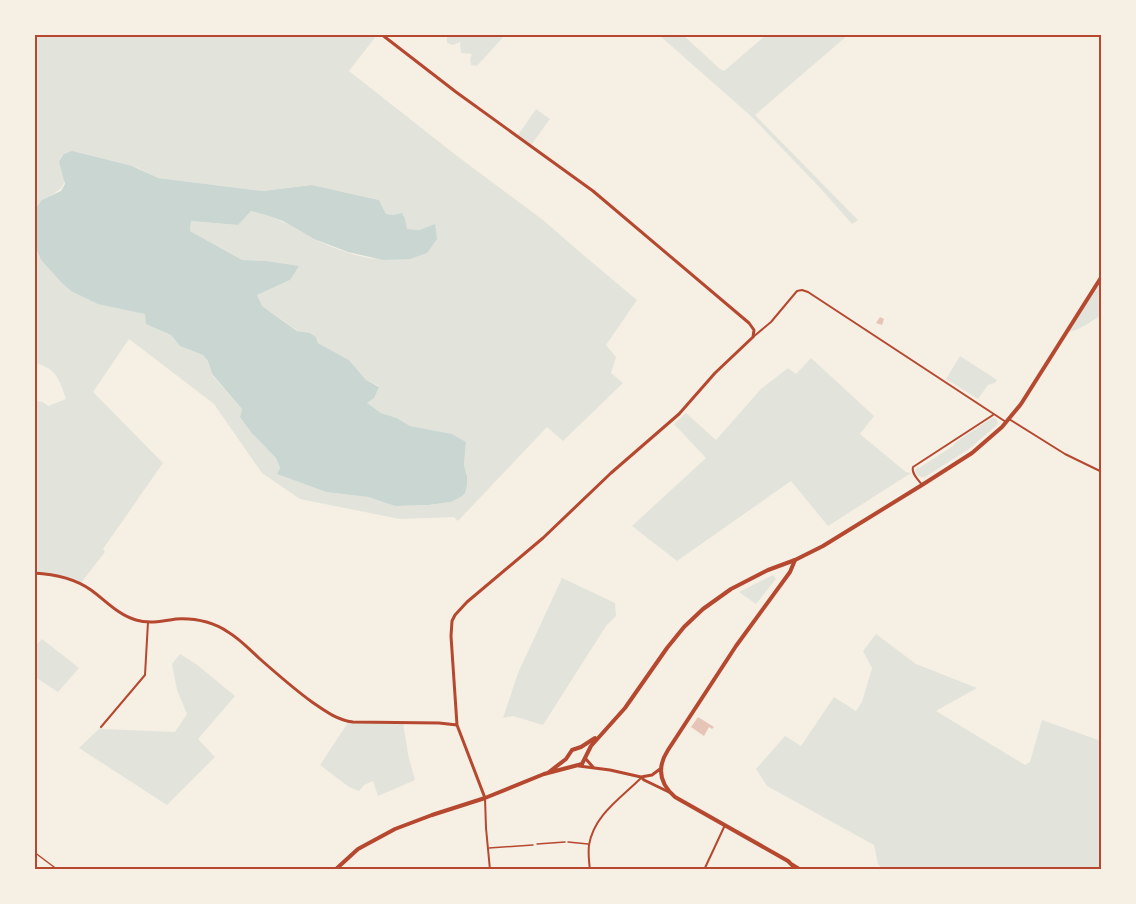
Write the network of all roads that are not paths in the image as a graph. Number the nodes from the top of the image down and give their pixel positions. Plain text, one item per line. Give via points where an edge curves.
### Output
1 (381, 34) edge
2 (1101, 276) edge
3 (753, 337) junction
4 (994, 414) junction
5 (1008, 421) junction
6 (1101, 472) edge
7 (922, 485) junction
8 (795, 560) junction
9 (34, 573) edge
10 (148, 622) junction
11 (457, 726) junction
12 (101, 727) dead end
13 (601, 734) junction
14 (575, 749) junction
15 (568, 756) junction
16 (585, 757) junction
17 (576, 766) junction
18 (595, 768) junction
19 (660, 769) junction
20 (544, 774) junction
21 (641, 777) junction
22 (671, 793) junction
23 (485, 798) junction
24 (725, 825) junction
25 (568, 842) road end
26 (589, 844) junction
27 (533, 845) road end
28 (488, 848) junction
29 (788, 861) junction
30 (335, 870) edge
31 (490, 870) edge
32 (590, 870) edge
33 (704, 870) edge
34 (797, 870) edge
35 (803, 870) edge

1 - 3 street via 593,191 749,323
2 - 5 main road
3 - 4 street via 796,291 802,290
3 - 11 street via 674,418 455,615 451,636
4 - 5 street
4 - 7 street via 913,467
5 - 6 street
5 - 7 main road via 972,453
7 - 8 main road
8 - 13 main road via 731,589 703,609 676,637 625,708
8 - 19 main road via 668,750
9 - 10 street via 75,581 124,615
10 - 11 street via 188,619 220,627 304,697 340,719
10 - 12 street via 145,675
11 - 23 street
13 - 14 main road
13 - 16 main road
14 - 15 main road
14 - 16 main road
15 - 17 main road
15 - 20 main road
16 - 17 main road
16 - 18 street
17 - 18 street
17 - 20 main road
18 - 21 street
19 - 21 street
19 - 22 main road via 663,783
20 - 23 main road
21 - 22 street
21 - 26 street via 602,816
22 - 24 main road
23 - 28 street
23 - 30 main road via 388,832 358,849
24 - 29 main road
24 - 33 street
25 - 26 lane
26 - 32 street
27 - 28 lane
28 - 31 street
29 - 34 main road
29 - 35 street

